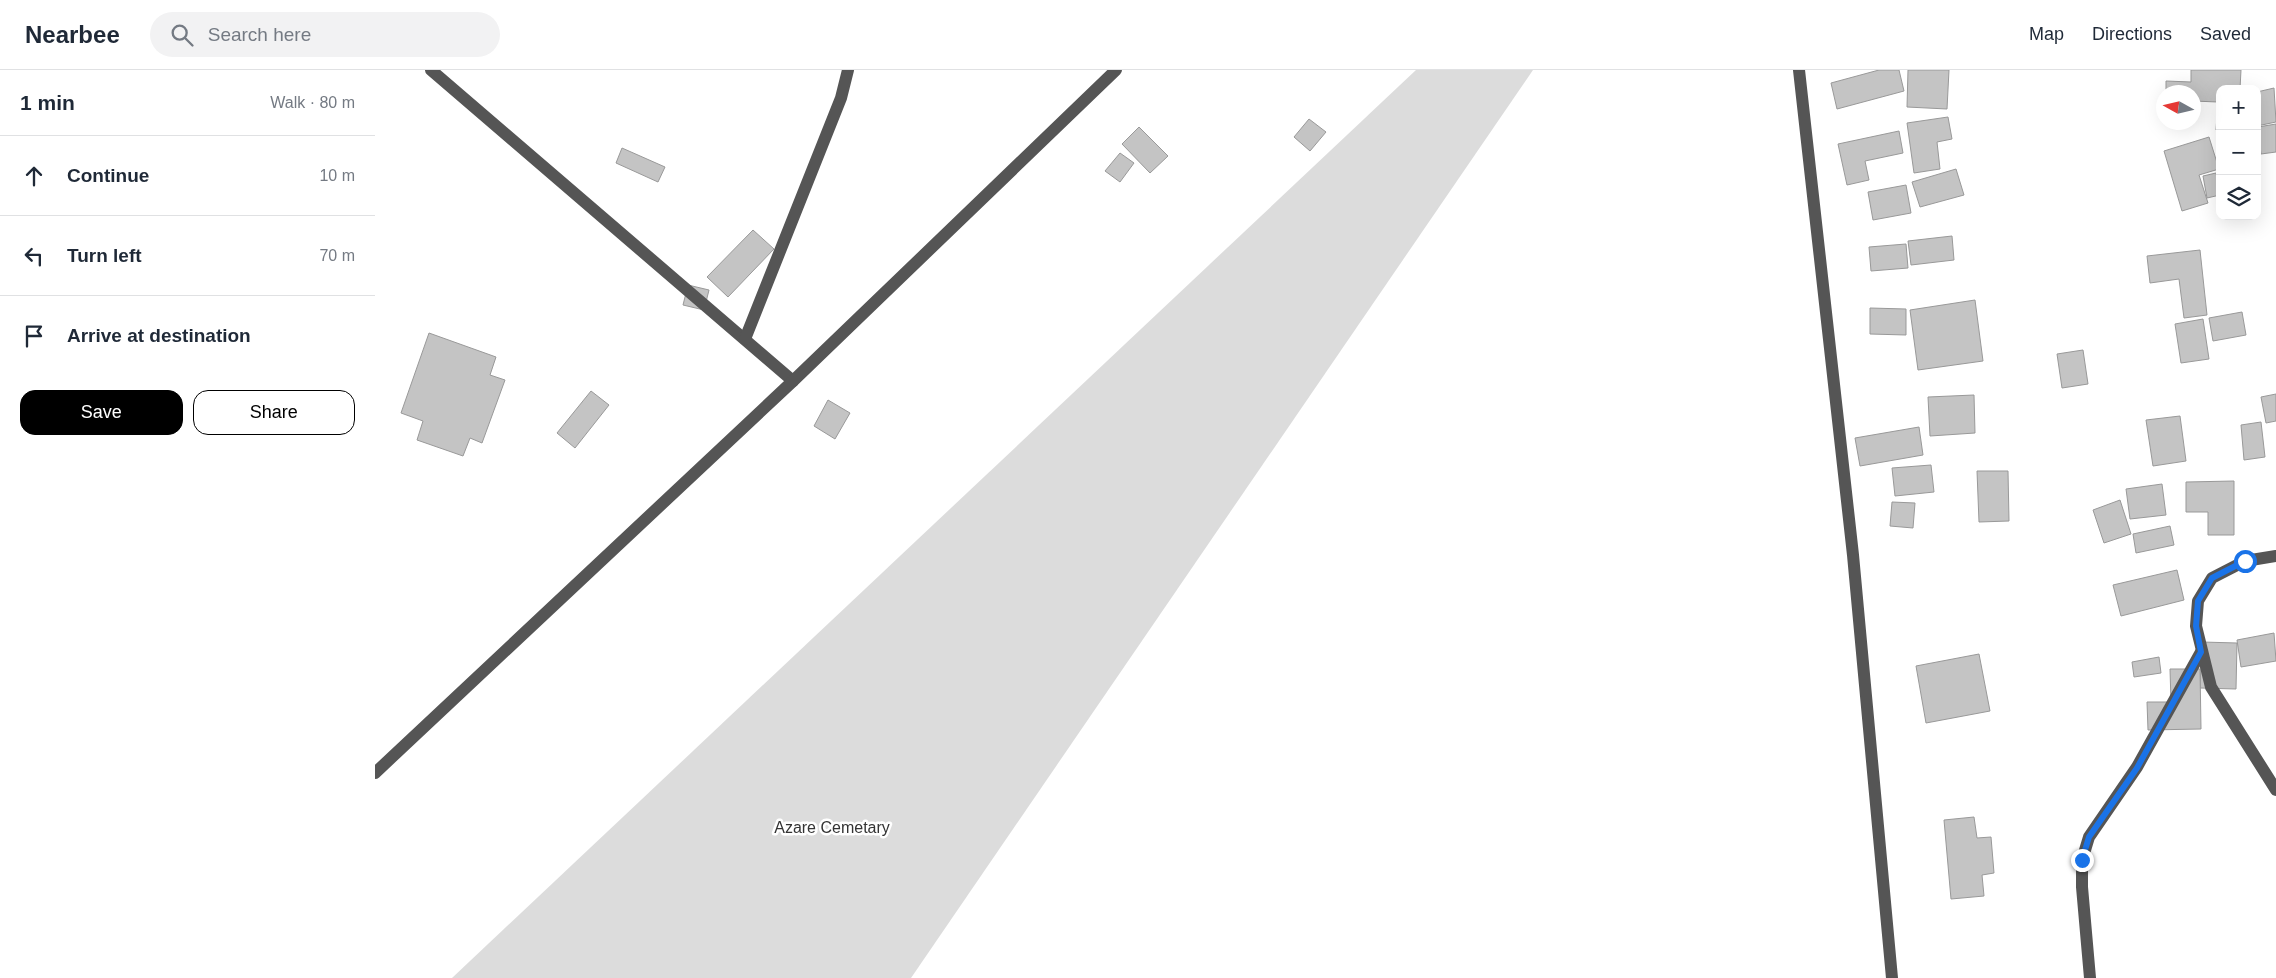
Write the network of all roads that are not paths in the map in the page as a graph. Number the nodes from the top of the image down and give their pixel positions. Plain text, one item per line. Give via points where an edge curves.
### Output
1 (431, 70) edge
2 (848, 70) edge
3 (1116, 70) edge
4 (1799, 70) edge
5 (745, 339) junction
6 (793, 381) junction
7 (2276, 556) edge
8 (2201, 652) junction
9 (375, 773) edge
10 (2276, 790) edge
11 (1892, 978) edge
12 (2090, 978) edge

1 - 5 street
2 - 5 street via 841,98
3 - 6 street
4 - 11 street via 1853,555
5 - 6 street
6 - 9 street
7 - 8 street via 2245,561 2212,578 2198,601 2196,626
8 - 10 street via 2211,687
8 - 12 street via 2137,768 2089,837 2082,860 2082,887

